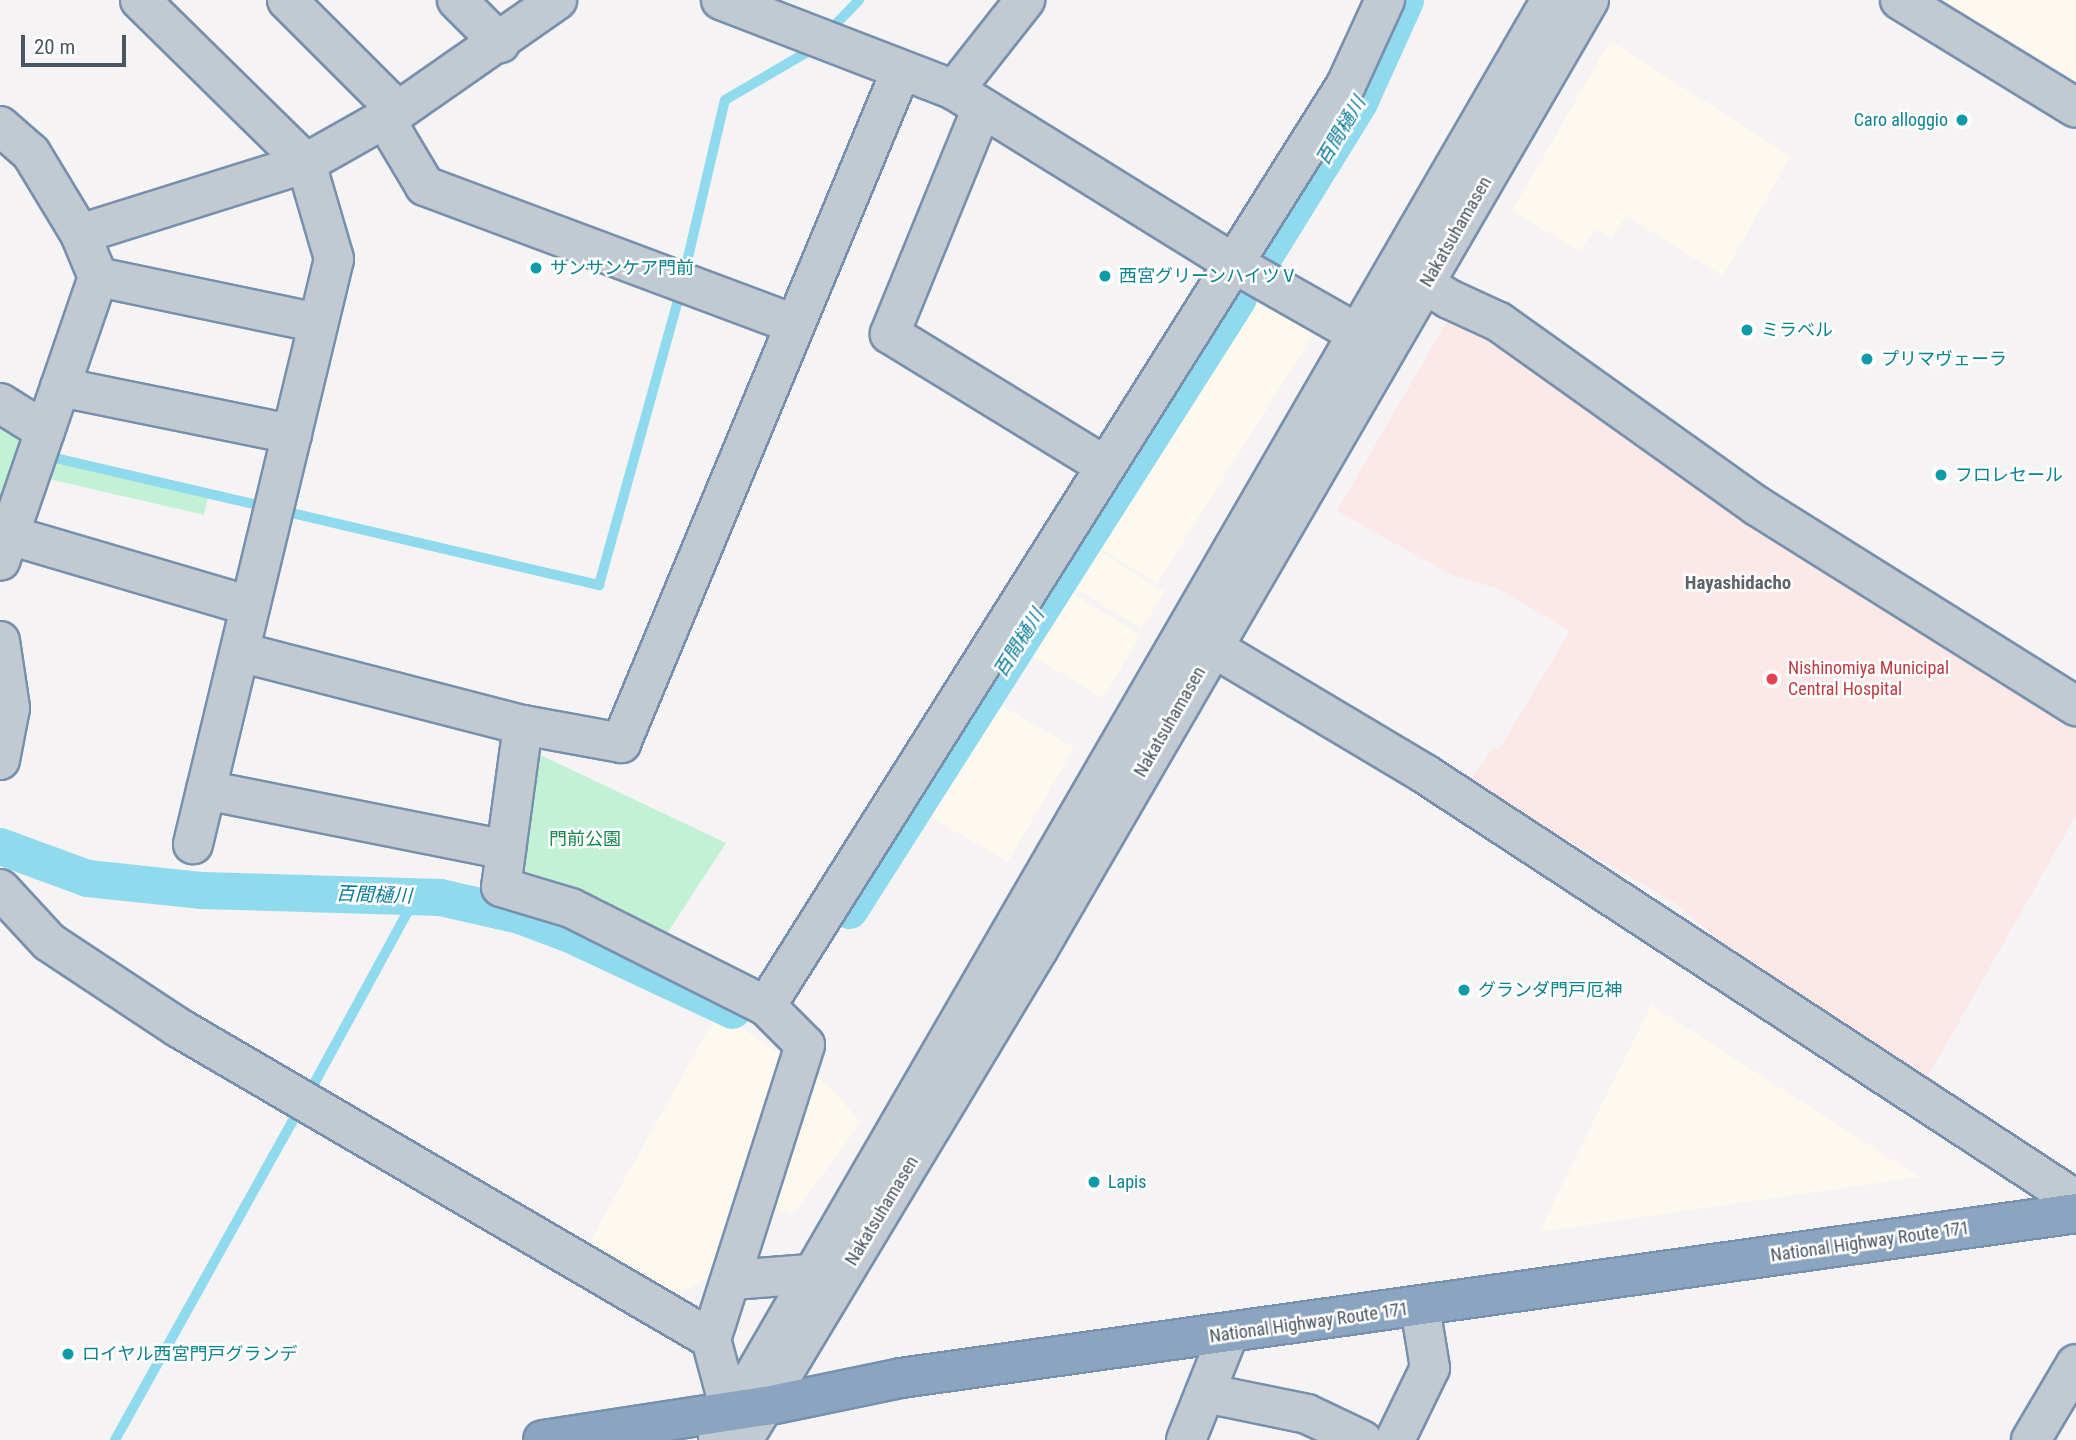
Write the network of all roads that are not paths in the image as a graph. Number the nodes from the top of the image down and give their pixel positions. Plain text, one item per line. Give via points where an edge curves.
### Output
1 (140, 0) edge
2 (287, 0) edge
3 (457, 0) edge
4 (557, 0) edge
5 (721, 0) edge
6 (1025, 0) edge
7 (1385, 0) edge
8 (1551, 0) edge
9 (1589, 0) edge
10 (1900, 0) edge
11 (500, 43) junction
12 (900, 73) junction
13 (968, 99) junction
14 (2076, 108) edge
15 (391, 115) junction
16 (0, 127) edge
17 (306, 163) junction
18 (80, 234) junction
19 (1233, 263) junction
20 (1412, 275) junction
21 (98, 277) junction
22 (318, 323) junction
23 (792, 323) junction
24 (1357, 334) junction
25 (60, 387) junction
26 (0, 402) edge
27 (45, 430) junction
28 (292, 434) junction
29 (1105, 466) junction
30 (5, 548) edge
31 (250, 606) junction
32 (1198, 639) junction
33 (0, 644) edge
34 (240, 652) junction
35 (2076, 706) edge
36 (523, 725) junction
37 (0, 761) edge
38 (206, 790) junction
39 (193, 844) dead end
40 (506, 850) junction
41 (0, 889) edge
42 (766, 1006) junction
43 (2076, 1200) edge
44 (2076, 1213) edge
45 (810, 1274) junction
46 (732, 1280) junction
47 (1420, 1307) junction
48 (1228, 1335) junction
49 (711, 1339) junction
50 (2076, 1364) edge
51 (1205, 1393) junction
52 (739, 1424) edge
53 (543, 1440) edge
54 (1186, 1440) edge
55 (1362, 1440) edge
56 (1395, 1440) edge
57 (2031, 1440) edge

1 - 17 street
2 - 15 street
3 - 11 street
4 - 11 street
5 - 12 street
6 - 13 street
7 - 19 street via 1346,85
8 - 20 street, Nakatsuhamasen
9 - 20 street, Nakatsuhamasen
10 - 14 street
11 - 15 street
12 - 13 street
12 - 23 street
13 - 19 street
13 - 29 street via 890,334
15 - 17 street
15 - 23 street via 425,186
16 - 18 street via 31,153
17 - 18 street
17 - 22 street via 334,259
18 - 21 street
19 - 24 street
19 - 29 street
20 - 24 street, Nakatsuhamasen
20 - 32 street, Nakatsuhamasen
20 - 35 street via 1499,322 1757,506
21 - 22 street
21 - 25 street
22 - 28 street
23 - 36 street via 621,743
24 - 32 street, Nakatsuhamasen
25 - 27 street
25 - 28 street
26 - 27 street
27 - 30 street
28 - 31 street
29 - 42 street
30 - 31 street
31 - 34 street
32 - 43 street via 1442,785
32 - 45 street, Nakatsuhamasen
32 - 52 street, Nakatsuhamasen
33 - 37 street via 10,708
34 - 36 street
34 - 38 street
36 - 40 street
38 - 39 street
38 - 40 street
40 - 42 street via 501,887 570,908
41 - 49 street via 49,942 179,1028
42 - 46 street via 805,1045
44 - 47 highway, National Highway Route 171
45 - 46 street
45 - 52 street, Nakatsuhamasen
46 - 49 street
47 - 48 highway, National Highway Route 171
47 - 56 street via 1430,1368
48 - 51 street
48 - 52 highway, National Highway Route 171 via 901,1378
49 - 52 street
50 - 57 street
51 - 54 street
51 - 55 street via 1307,1414
52 - 53 highway, National Highway Route 171

